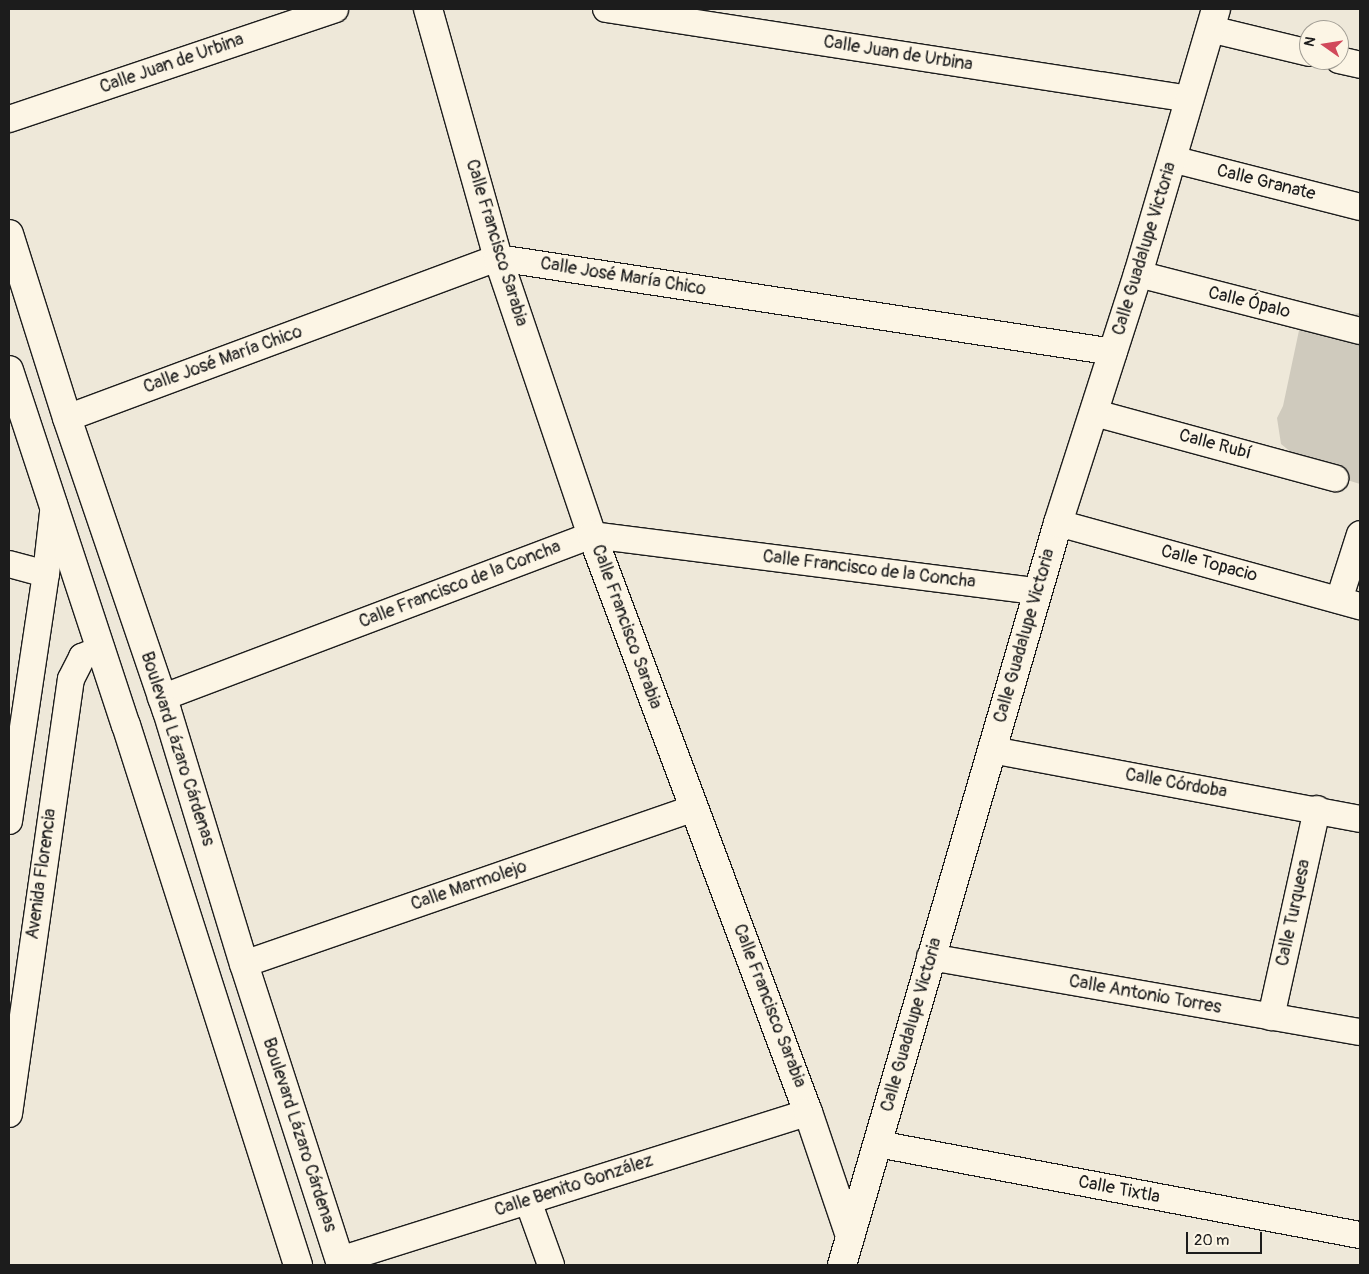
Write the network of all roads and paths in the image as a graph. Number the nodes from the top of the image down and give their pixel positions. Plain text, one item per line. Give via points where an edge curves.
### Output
1 (335, 9) edge
2 (428, 9) edge
3 (606, 9) edge
4 (1213, 19) edge
5 (1299, 49) edge
6 (1190, 99) junction
7 (9, 119) edge
8 (1172, 159) junction
9 (1360, 207) edge
10 (9, 234) edge
11 (498, 258) junction
12 (1138, 274) junction
13 (1360, 331) edge
14 (1114, 352) junction
15 (9, 370) edge
16 (1095, 413) junction
17 (67, 418) junction
18 (1335, 478) dead end
19 (54, 504) junction
20 (1058, 523) junction
21 (1360, 534) edge
22 (592, 535) junction
23 (9, 564) edge
24 (46, 574) junction
25 (1038, 591) junction
26 (1350, 603) edge
27 (101, 649) junction
28 (162, 698) junction
29 (992, 750) junction
30 (694, 808) junction
31 (1317, 809) junction
32 (1360, 818) edge
33 (9, 821) edge
34 (930, 957) junction
35 (244, 964) junction
36 (1271, 1017) junction
37 (14, 1028) edge
38 (1360, 1032) edge
39 (808, 1112) junction
40 (9, 1114) edge
41 (878, 1144) junction
42 (528, 1201) junction
43 (1360, 1235) edge
44 (850, 1236) junction
45 (340, 1263) edge
46 (298, 1265) edge
47 (551, 1265) edge
48 (842, 1265) edge

1 - 7 street, Calle Juan de Urbina
2 - 11 street, Calle Francisco Sarabia
3 - 6 street, Calle Juan de Urbina
4 - 5 street
4 - 6 street, Calle Guadalupe Victoria
6 - 8 street, Calle Guadalupe Victoria
8 - 9 street, Calle Granate
8 - 12 street, Calle Guadalupe Victoria
10 - 17 street, Boulevard Lázaro Cárdenas
11 - 14 street, Calle José María Chico
11 - 17 street, Calle José María Chico
11 - 22 street, Calle Francisco Sarabia
12 - 13 street, Calle Ópalo
12 - 14 street, Calle Guadalupe Victoria
14 - 16 street, Calle Guadalupe Victoria
15 - 19 street
16 - 18 street, Calle Rubí
16 - 20 street, Calle Guadalupe Victoria
17 - 28 street, Boulevard Lázaro Cárdenas
19 - 24 street
19 - 27 street
20 - 25 street, Calle Guadalupe Victoria
20 - 26 street, Calle Topacio
21 - 26 street
22 - 25 street, Calle Francisco de la Concha
22 - 28 street, Calle Francisco de la Concha
22 - 30 street, Calle Francisco Sarabia
23 - 24 street
24 - 33 street
25 - 29 street, Calle Guadalupe Victoria
27 - 37 street, Avenida Florencia via 82,657 71,679
27 - 46 street
28 - 35 street, Boulevard Lázaro Cárdenas
29 - 31 street, Calle Córdoba
29 - 34 street, Calle Guadalupe Victoria
30 - 35 street, Calle Marmolejo
30 - 39 street, Calle Francisco Sarabia
31 - 32 street, Calle Córdoba
31 - 36 street, Calle Turquesa
34 - 36 street, Calle Antonio Torres
34 - 41 street, Calle Guadalupe Victoria
35 - 45 street, Boulevard Lázaro Cárdenas
36 - 38 street, Calle Antonio Torres
37 - 40 street, Avenida Florencia
39 - 42 street, Calle Benito González
39 - 44 street, Calle Francisco Sarabia
41 - 43 street, Calle Tixtla
41 - 44 street, Calle Guadalupe Victoria
42 - 45 street, Calle Benito González
42 - 47 street
44 - 48 street, Calle Guadalupe Victoria

